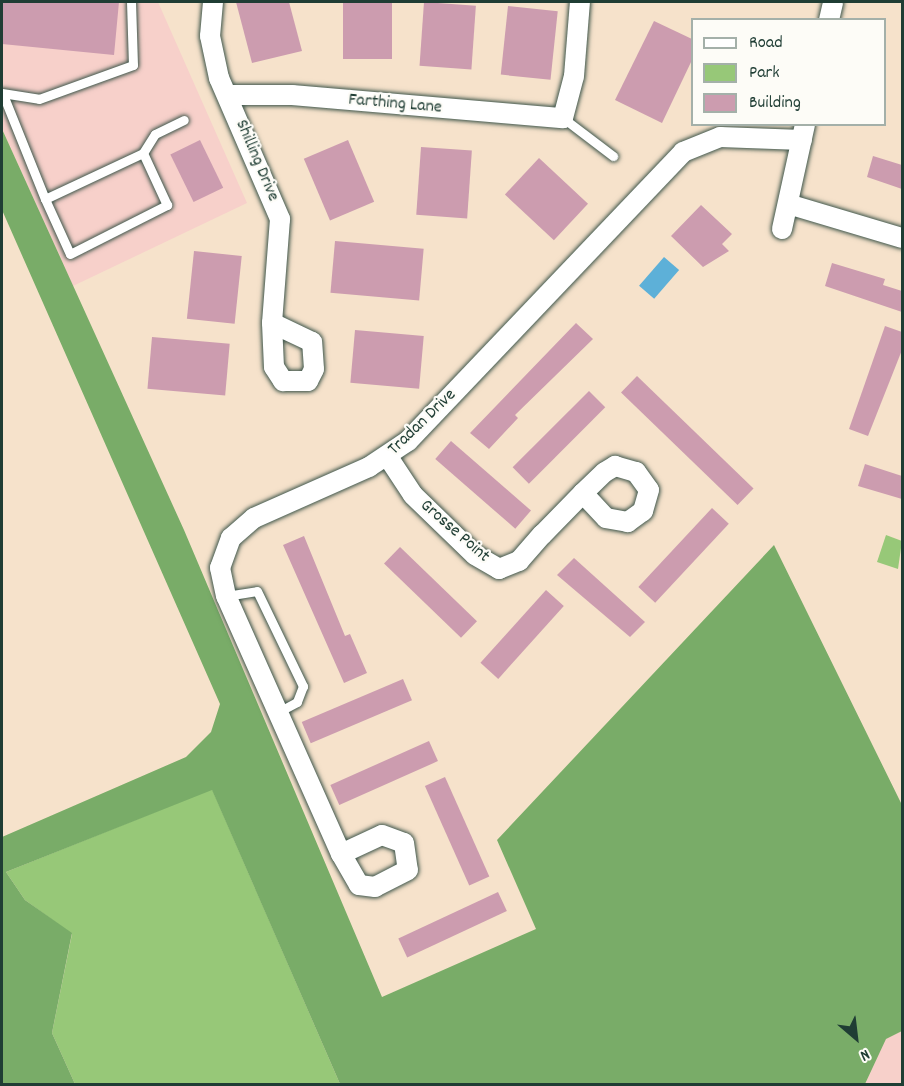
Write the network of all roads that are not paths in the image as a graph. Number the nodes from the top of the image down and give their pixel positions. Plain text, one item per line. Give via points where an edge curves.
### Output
1 (131, 2) edge
2 (213, 2) edge
3 (580, 2) edge
4 (834, 2) edge
5 (830, 18) edge
6 (3, 95) edge
7 (228, 95) junction
8 (563, 118) junction
9 (184, 120) dead end
10 (803, 132) edge
11 (143, 153) junction
12 (613, 156) dead end
13 (45, 199) junction
14 (788, 204) junction
15 (782, 229) dead end
16 (903, 238) edge
17 (272, 323) dead end
18 (388, 457) junction
19 (583, 494) dead end
20 (226, 596) junction
21 (278, 712) junction
22 (341, 854) dead end

1 - 6 lane via 133,65 39,99
2 - 7 street, Shilling Drive via 210,36
3 - 8 street via 574,76
4 - 5 street
6 - 13 lane
7 - 8 street, Farthing Lane via 292,95
7 - 17 street, Shilling Drive via 280,219
8 - 12 lane
9 - 11 lane via 155,134
10 - 14 street
10 - 18 street, Tradan Drive via 720,137 683,152
11 - 13 lane
11 - 13 lane via 167,205 70,254
14 - 15 street
14 - 16 street
18 - 19 street, Grosse Point via 413,495 475,555 499,569 519,561
18 - 20 street, Tradan Drive via 242,527 231,538 220,568
20 - 21 street, Tradan Drive
20 - 21 lane via 257,591 303,686 297,702
21 - 22 street, Tradan Drive

